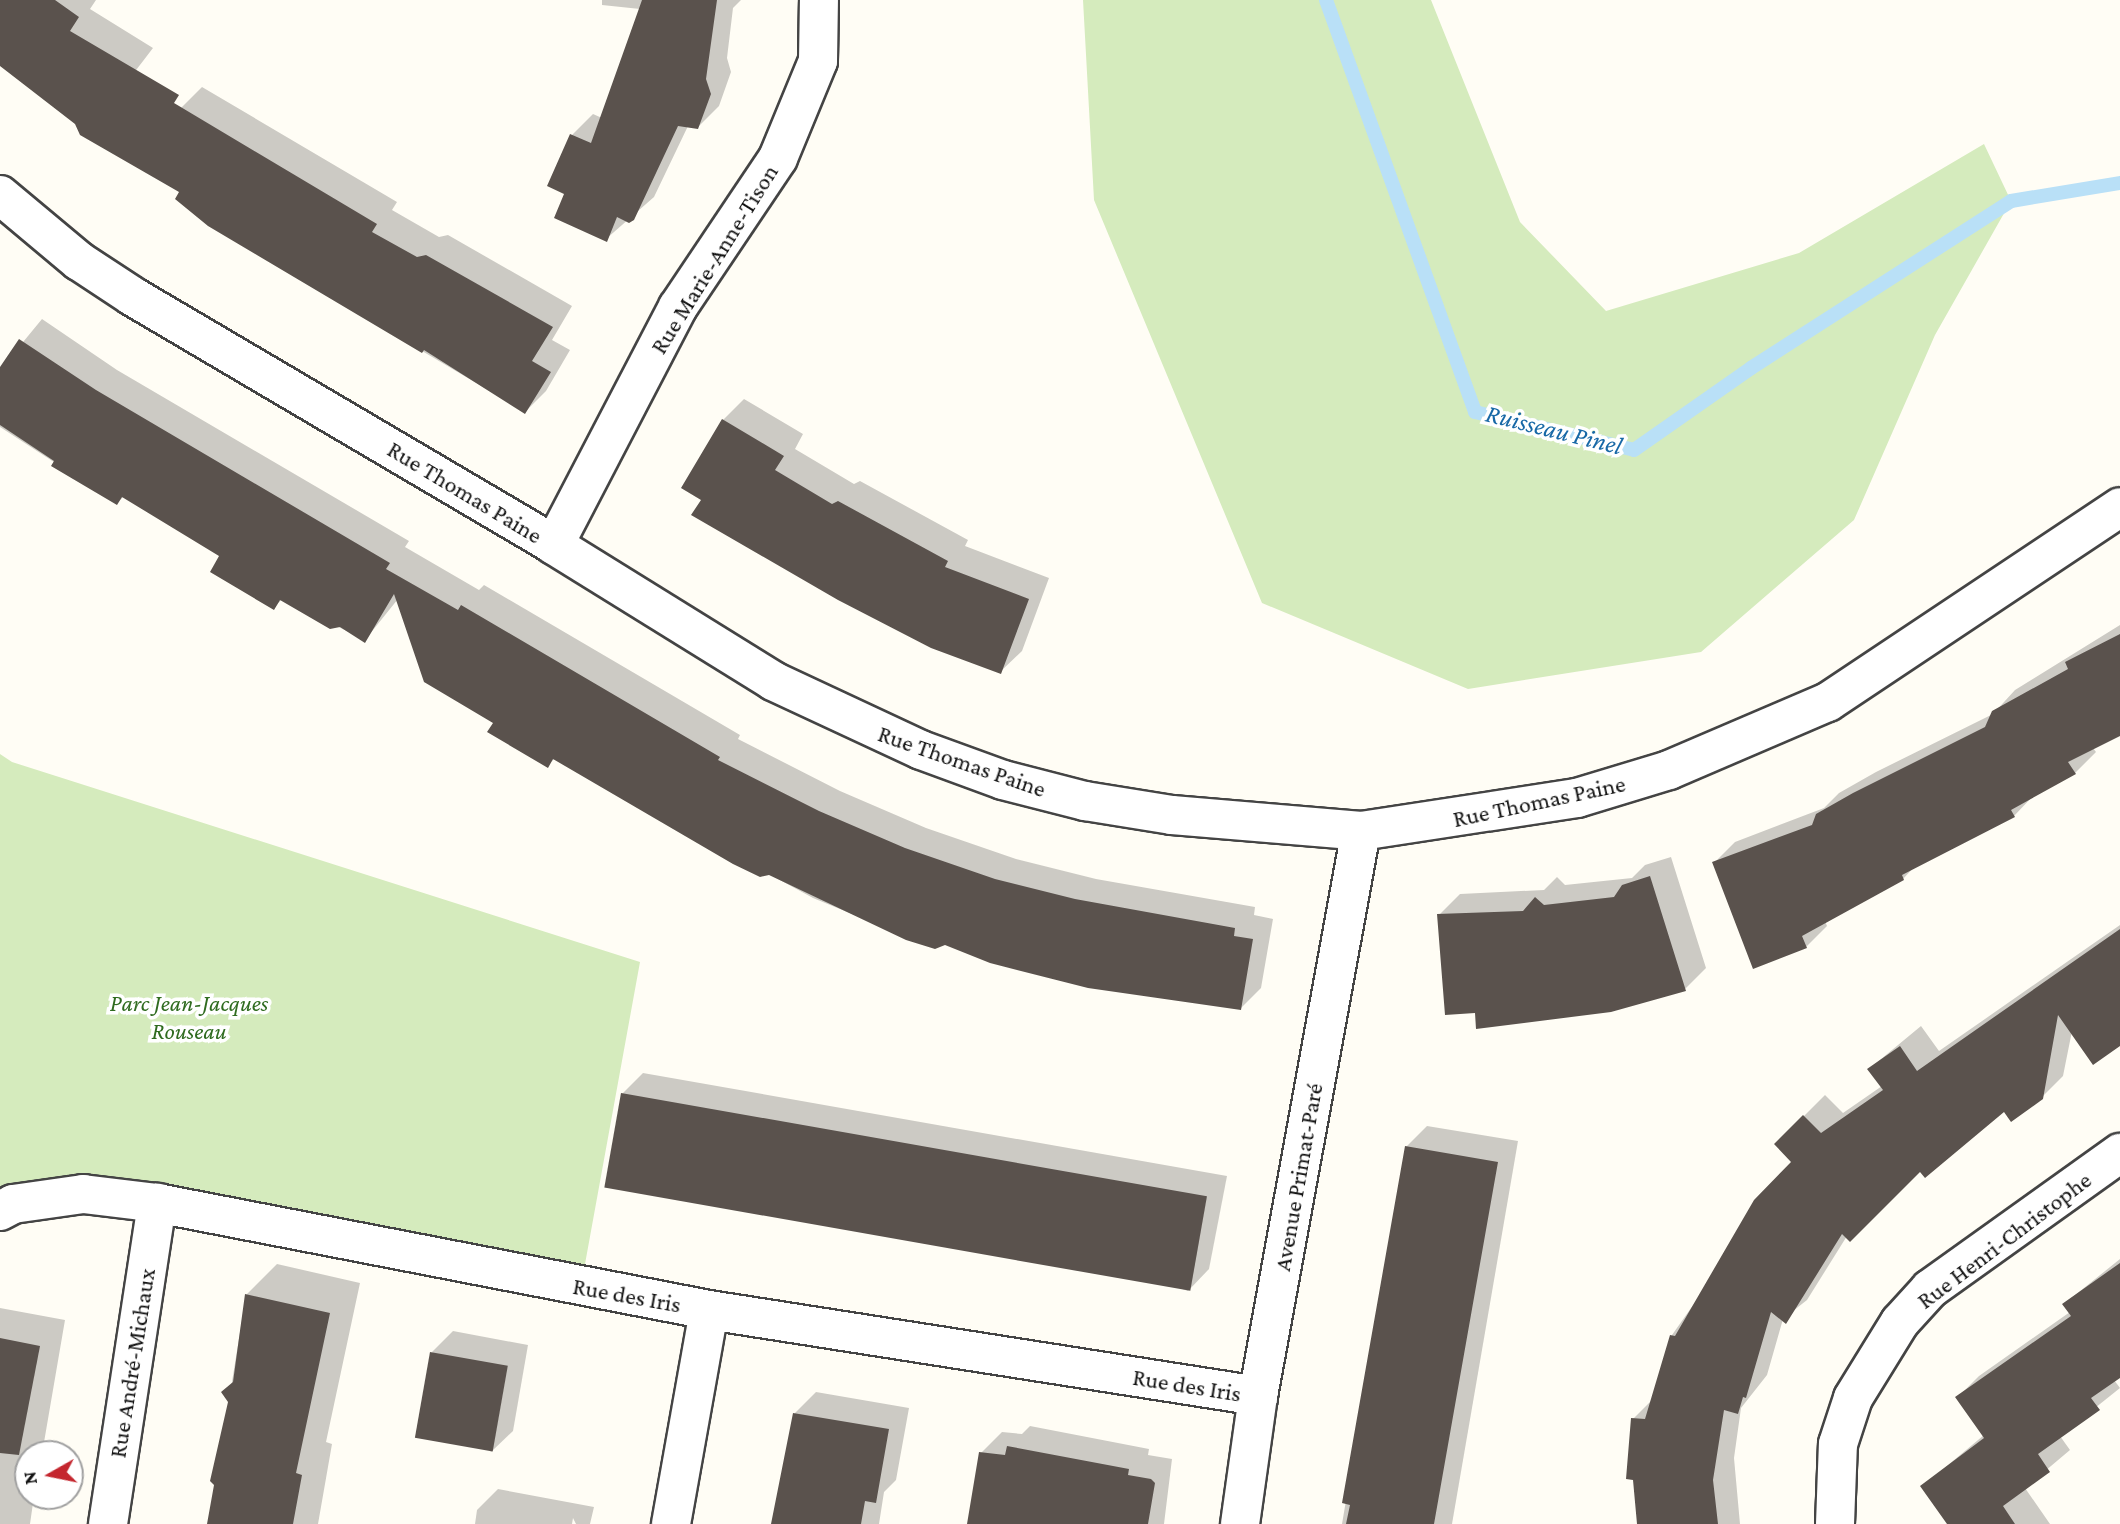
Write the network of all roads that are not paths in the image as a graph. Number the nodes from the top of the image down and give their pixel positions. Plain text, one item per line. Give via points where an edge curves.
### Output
1 (819, 0) edge
2 (0, 195) edge
3 (2120, 507) edge
4 (554, 545) junction
5 (1361, 831) junction
6 (2120, 1153) edge
7 (157, 1203) junction
8 (0, 1211) edge
9 (709, 1310) junction
10 (1258, 1396) junction
11 (108, 1524) edge
12 (671, 1524) edge
13 (1240, 1524) edge
14 (1835, 1524) edge

1 - 4 street, Rue Marie-Anne-Tison via 818,61 778,158 678,307
2 - 4 street, Rue Thomas Paine via 79,261 132,296
3 - 5 street, Rue Thomas Paine via 1892,663 1828,702 1759,734 1669,770 1577,797
4 - 5 street, Rue Thomas Paine via 773,681 909,745 1003,780 1172,816
5 - 10 street, Avenue Primat-Paré
6 - 14 street, Rue Henri-Christophe via 1930,1289 1900,1322 1853,1398 1838,1444
7 - 8 street, Rue des Iris via 83,1194 13,1204
7 - 9 street, Rue des Iris
7 - 11 street, Rue André-Michaux
9 - 10 street, Rue des Iris
9 - 12 street
10 - 13 street, Avenue Primat-Paré

